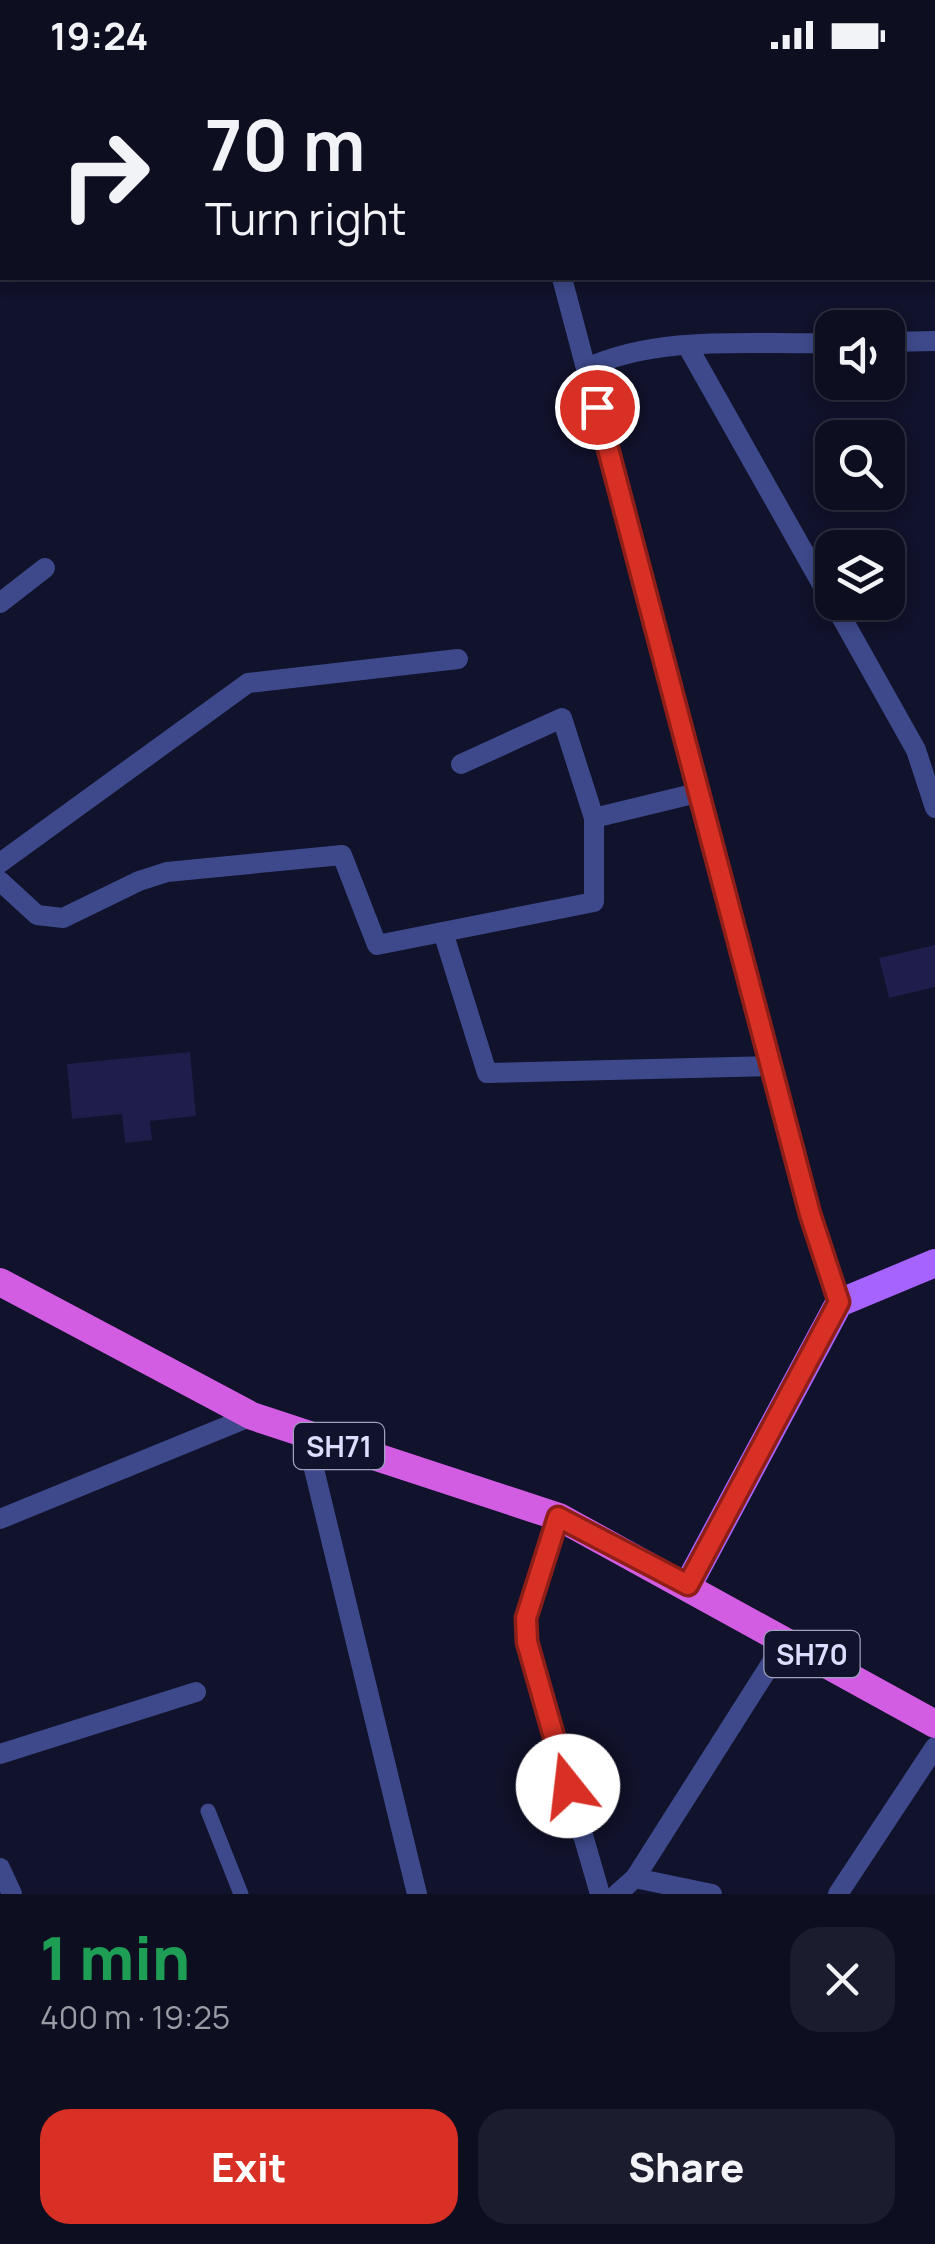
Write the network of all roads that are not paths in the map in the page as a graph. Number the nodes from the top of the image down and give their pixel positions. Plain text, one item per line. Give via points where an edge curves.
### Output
1 (563, 280) edge
2 (930, 341) edge
3 (905, 342) edge
4 (815, 343) edge
5 (688, 347) junction
6 (935, 362) edge
7 (587, 368) junction
8 (45, 568) dead end
9 (815, 570) edge
10 (0, 604) edge
11 (843, 620) edge
12 (458, 659) dead end
13 (461, 764) dead end
14 (701, 792) junction
15 (935, 808) edge
16 (594, 818) junction
17 (0, 863) edge
18 (0, 881) edge
19 (443, 932) junction
20 (772, 1066) junction
21 (935, 1263) edge
22 (0, 1282) edge
23 (839, 1302) junction
24 (252, 1416) junction
25 (306, 1436) junction
26 (558, 1517) junction
27 (0, 1520) edge
28 (688, 1585) junction
29 (786, 1640) junction
30 (196, 1692) dead end
31 (935, 1724) edge
32 (935, 1747) edge
33 (0, 1754) edge
34 (208, 1811) dead end
35 (0, 1868) edge
36 (624, 1889) edge
37 (12, 1894) edge
38 (241, 1894) edge
39 (417, 1894) edge
40 (600, 1894) edge
41 (712, 1894) edge
42 (838, 1894) edge

1 - 7 street
2 - 3 street
2 - 6 street
4 - 5 street
5 - 7 street via 618,353
5 - 9 street
7 - 14 street
8 - 10 street
11 - 15 street via 916,750
12 - 17 street via 248,683
13 - 16 street via 562,718
14 - 16 street
14 - 20 street
16 - 19 street via 594,902
18 - 19 street via 38,915 64,918 167,872 342,854 377,945
19 - 20 street via 487,1073
20 - 23 street
21 - 23 main road
22 - 24 highway, SH71
23 - 28 main road
24 - 25 highway, SH71
24 - 27 street
25 - 26 highway, SH71
25 - 39 street
26 - 28 highway, SH71
26 - 40 street via 526,1618 527,1642
28 - 29 highway, SH70
29 - 31 highway, SH70
29 - 36 street
30 - 33 street
32 - 42 street
34 - 38 lane
35 - 37 street
36 - 41 street

